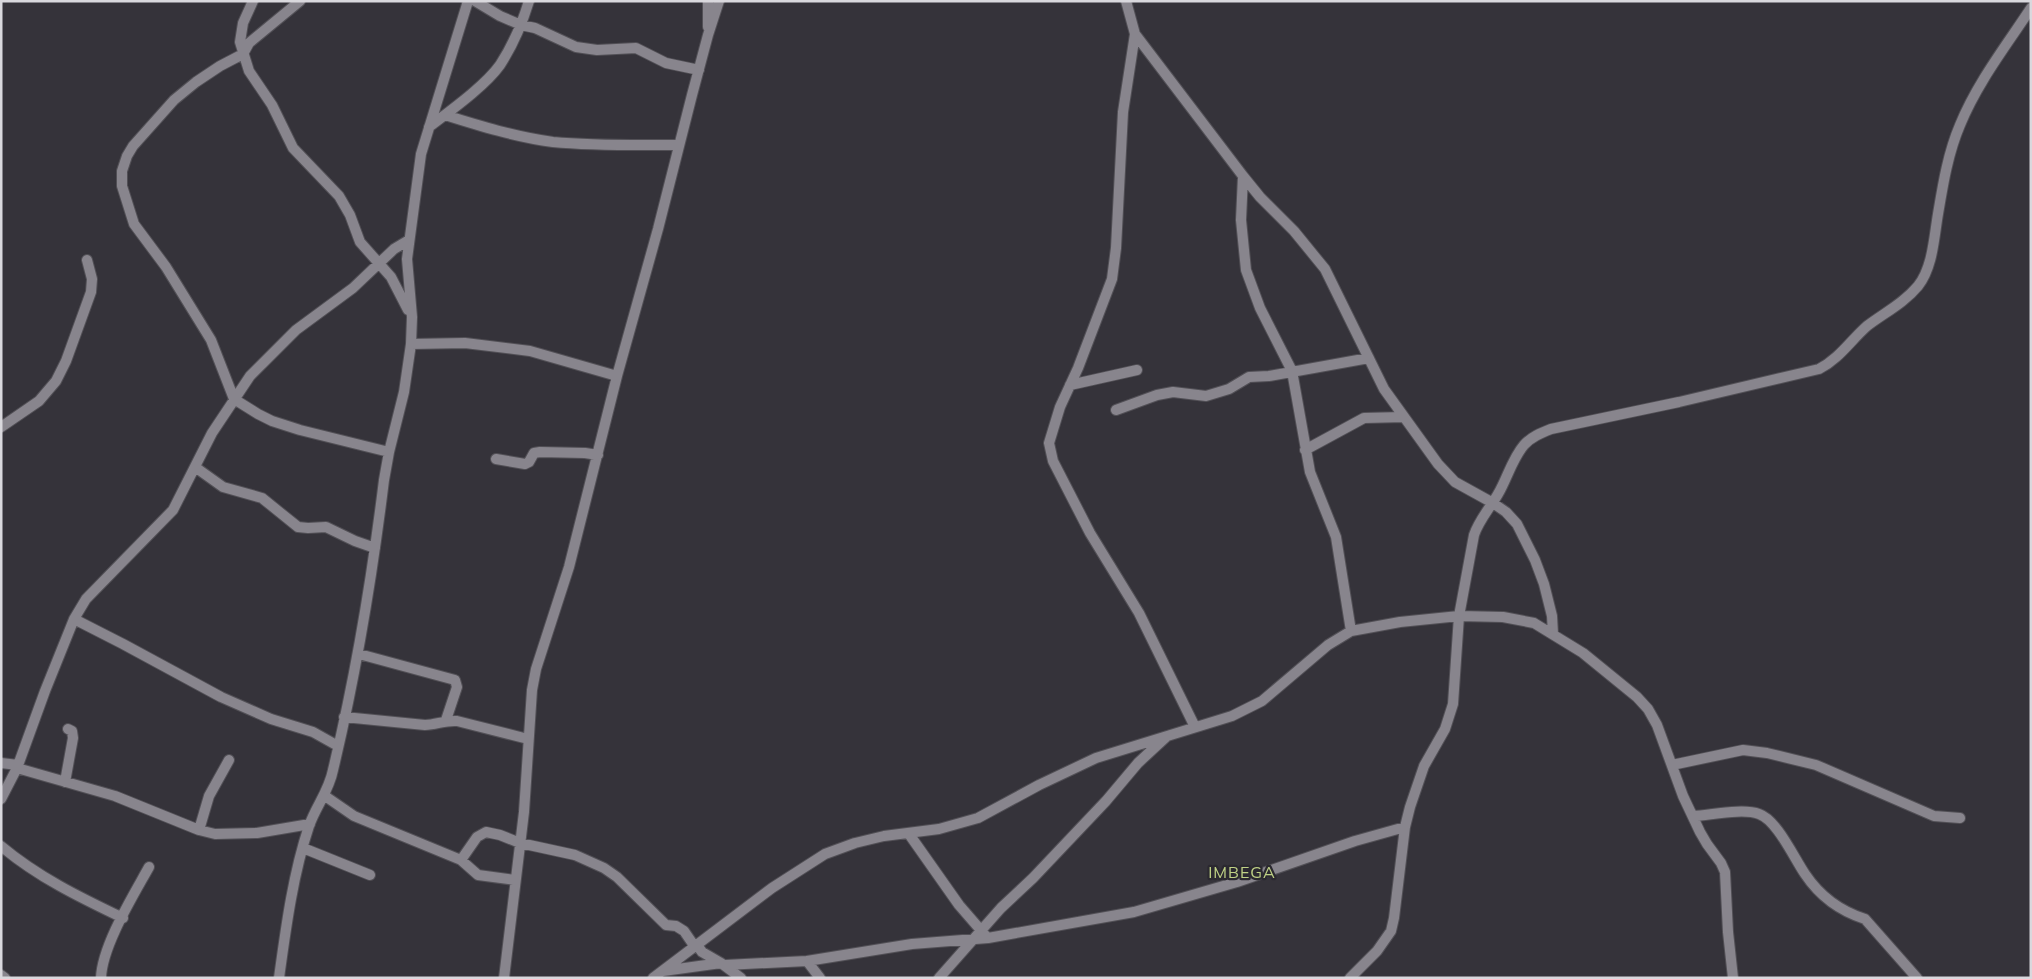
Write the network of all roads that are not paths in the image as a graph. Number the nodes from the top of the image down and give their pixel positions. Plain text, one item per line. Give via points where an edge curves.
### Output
1 (253, 1) edge
2 (300, 1) edge
3 (468, 1) edge
4 (475, 1) edge
5 (529, 1) edge
6 (708, 1) edge
7 (720, 1) edge
8 (1126, 1) edge
9 (290, 5) edge
10 (2031, 8) edge
11 (521, 25) junction
12 (1135, 34) junction
13 (708, 35) junction
14 (242, 55) junction
15 (699, 70) junction
16 (445, 115) junction
17 (429, 127) junction
18 (679, 145) junction
19 (1243, 176) junction
20 (409, 240) junction
21 (87, 260) dead end
22 (379, 265) junction
23 (412, 317) junction
24 (411, 344) junction
25 (1369, 358) junction
26 (1137, 370) dead end
27 (1292, 371) junction
28 (617, 376) junction
29 (1070, 385) junction
30 (234, 399) junction
31 (1116, 410) dead end
32 (1404, 417) junction
33 (1, 427) edge
34 (1306, 450) junction
35 (389, 452) junction
36 (598, 455) junction
37 (496, 459) dead end
38 (195, 468) junction
39 (1493, 502) junction
40 (375, 548) junction
41 (1459, 616) junction
42 (74, 619) junction
43 (1351, 631) junction
44 (1553, 634) junction
45 (359, 654) junction
46 (344, 717) junction
47 (446, 720) junction
48 (1195, 727) junction
49 (68, 730) dead end
50 (1169, 734) junction
51 (528, 739) junction
52 (338, 746) junction
53 (230, 760) dead end
54 (1, 763) edge
55 (1672, 765) junction
56 (18, 766) junction
57 (64, 782) junction
58 (324, 796) junction
59 (1, 799) edge
60 (1694, 816) junction
61 (1960, 818) dead end
62 (310, 824) junction
63 (1405, 827) junction
64 (199, 830) junction
65 (909, 834) junction
66 (520, 843) junction
67 (1, 846) edge
68 (303, 848) junction
69 (461, 860) junction
70 (148, 867) dead end
71 (370, 875) dead end
72 (515, 880) junction
73 (123, 918) junction
74 (981, 936) junction
75 (696, 946) junction
76 (807, 960) junction
77 (723, 964) junction
78 (662, 971) junction
79 (1, 975) edge
80 (6, 978) edge
81 (101, 978) edge
82 (278, 978) edge
83 (504, 978) edge
84 (653, 978) edge
85 (741, 978) edge
86 (820, 978) edge
87 (939, 978) edge
88 (1350, 978) edge
89 (1733, 978) edge
90 (1917, 978) edge

1 - 14 street via 240,34
2 - 9 street
3 - 17 street
4 - 11 street
5 - 11 street
6 - 13 street
7 - 13 street
8 - 12 street
9 - 14 street via 249,43
10 - 39 street via 1981,84 1959,126 1945,177 1928,265 1909,295 1855,336 1835,359 1819,369 1540,434 1524,445
11 - 15 street via 576,47 597,50 636,48 666,63
11 - 16 street via 491,76
12 - 19 street
12 - 29 street via 1123,112 1112,280
13 - 15 street
14 - 22 street via 293,148 339,196 350,214 360,242
14 - 30 street via 196,82 168,106 127,156 121,180 134,224 166,267 211,340
15 - 18 street
16 - 17 street
16 - 18 street via 551,142 603,146
17 - 20 street via 421,154
18 - 28 street
19 - 25 street via 1325,269
19 - 27 street via 1241,220 1246,270 1260,308
20 - 22 street via 394,249
20 - 23 street via 407,259
21 - 33 street via 92,279 91,292 63,371 47,394
22 - 23 street via 391,277
22 - 30 street via 283,342 250,376
23 - 24 street
24 - 28 street via 465,343 530,351
24 - 35 street via 404,392
25 - 27 street
25 - 32 street
26 - 29 street
27 - 31 street via 1249,377 1206,396 1173,392
27 - 34 street
28 - 36 street
29 - 48 street via 1050,437 1053,461 1092,536 1139,613
30 - 35 street via 258,414 300,430
30 - 38 street
32 - 34 street via 1364,418
32 - 39 street via 1447,474
34 - 43 street via 1310,472 1336,537
35 - 40 street
36 - 37 street via 540,452 534,453 528,463
36 - 51 street via 569,567 536,669
38 - 40 street via 223,487 262,498 298,527 326,527
38 - 42 street via 173,510 92,593
39 - 41 street via 1478,523 1474,535
39 - 44 street via 1517,524 1535,560 1549,602
40 - 45 street
41 - 43 street
41 - 44 street via 1515,618 1534,623
41 - 63 street via 1450,716 1424,766
42 - 52 street via 221,697 313,732
42 - 56 street
43 - 48 street via 1328,645 1262,701 1232,716
44 - 55 street via 1583,653 1648,709 1658,725
45 - 46 street
45 - 47 street via 455,680 457,687
46 - 47 street via 425,724
46 - 52 street
47 - 51 street via 475,724
48 - 50 street
49 - 57 street via 72,731 73,738
50 - 65 street via 1096,758 978,818
50 - 74 street via 1001,908
51 - 66 street
52 - 58 street via 334,770
53 - 64 street via 209,796
54 - 56 street
55 - 60 street
55 - 61 street via 1743,750 1767,753 1831,771 1934,816
56 - 57 street
56 - 59 street
57 - 64 street via 115,796
58 - 62 street
58 - 69 street via 354,816
60 - 89 street via 1703,838 1725,872
60 - 90 street via 1747,812 1766,818 1812,884 1832,902 1865,918
62 - 64 street via 238,834
62 - 68 street
63 - 74 street via 1147,909 1091,921
63 - 88 street via 1399,892 1391,931 1378,951
65 - 74 street
65 - 75 street via 856,843 818,857
66 - 69 street via 484,832
66 - 72 street
66 - 75 street via 575,855 611,871 662,921 676,926
67 - 73 street via 40,875
68 - 71 street
68 - 82 street
69 - 72 street via 478,875
70 - 73 street
72 - 83 street
73 - 81 street via 102,966
74 - 76 street
74 - 87 street
75 - 77 street
75 - 78 street
76 - 77 street
76 - 86 street
77 - 78 street
77 - 85 street
78 - 84 street
79 - 80 street

